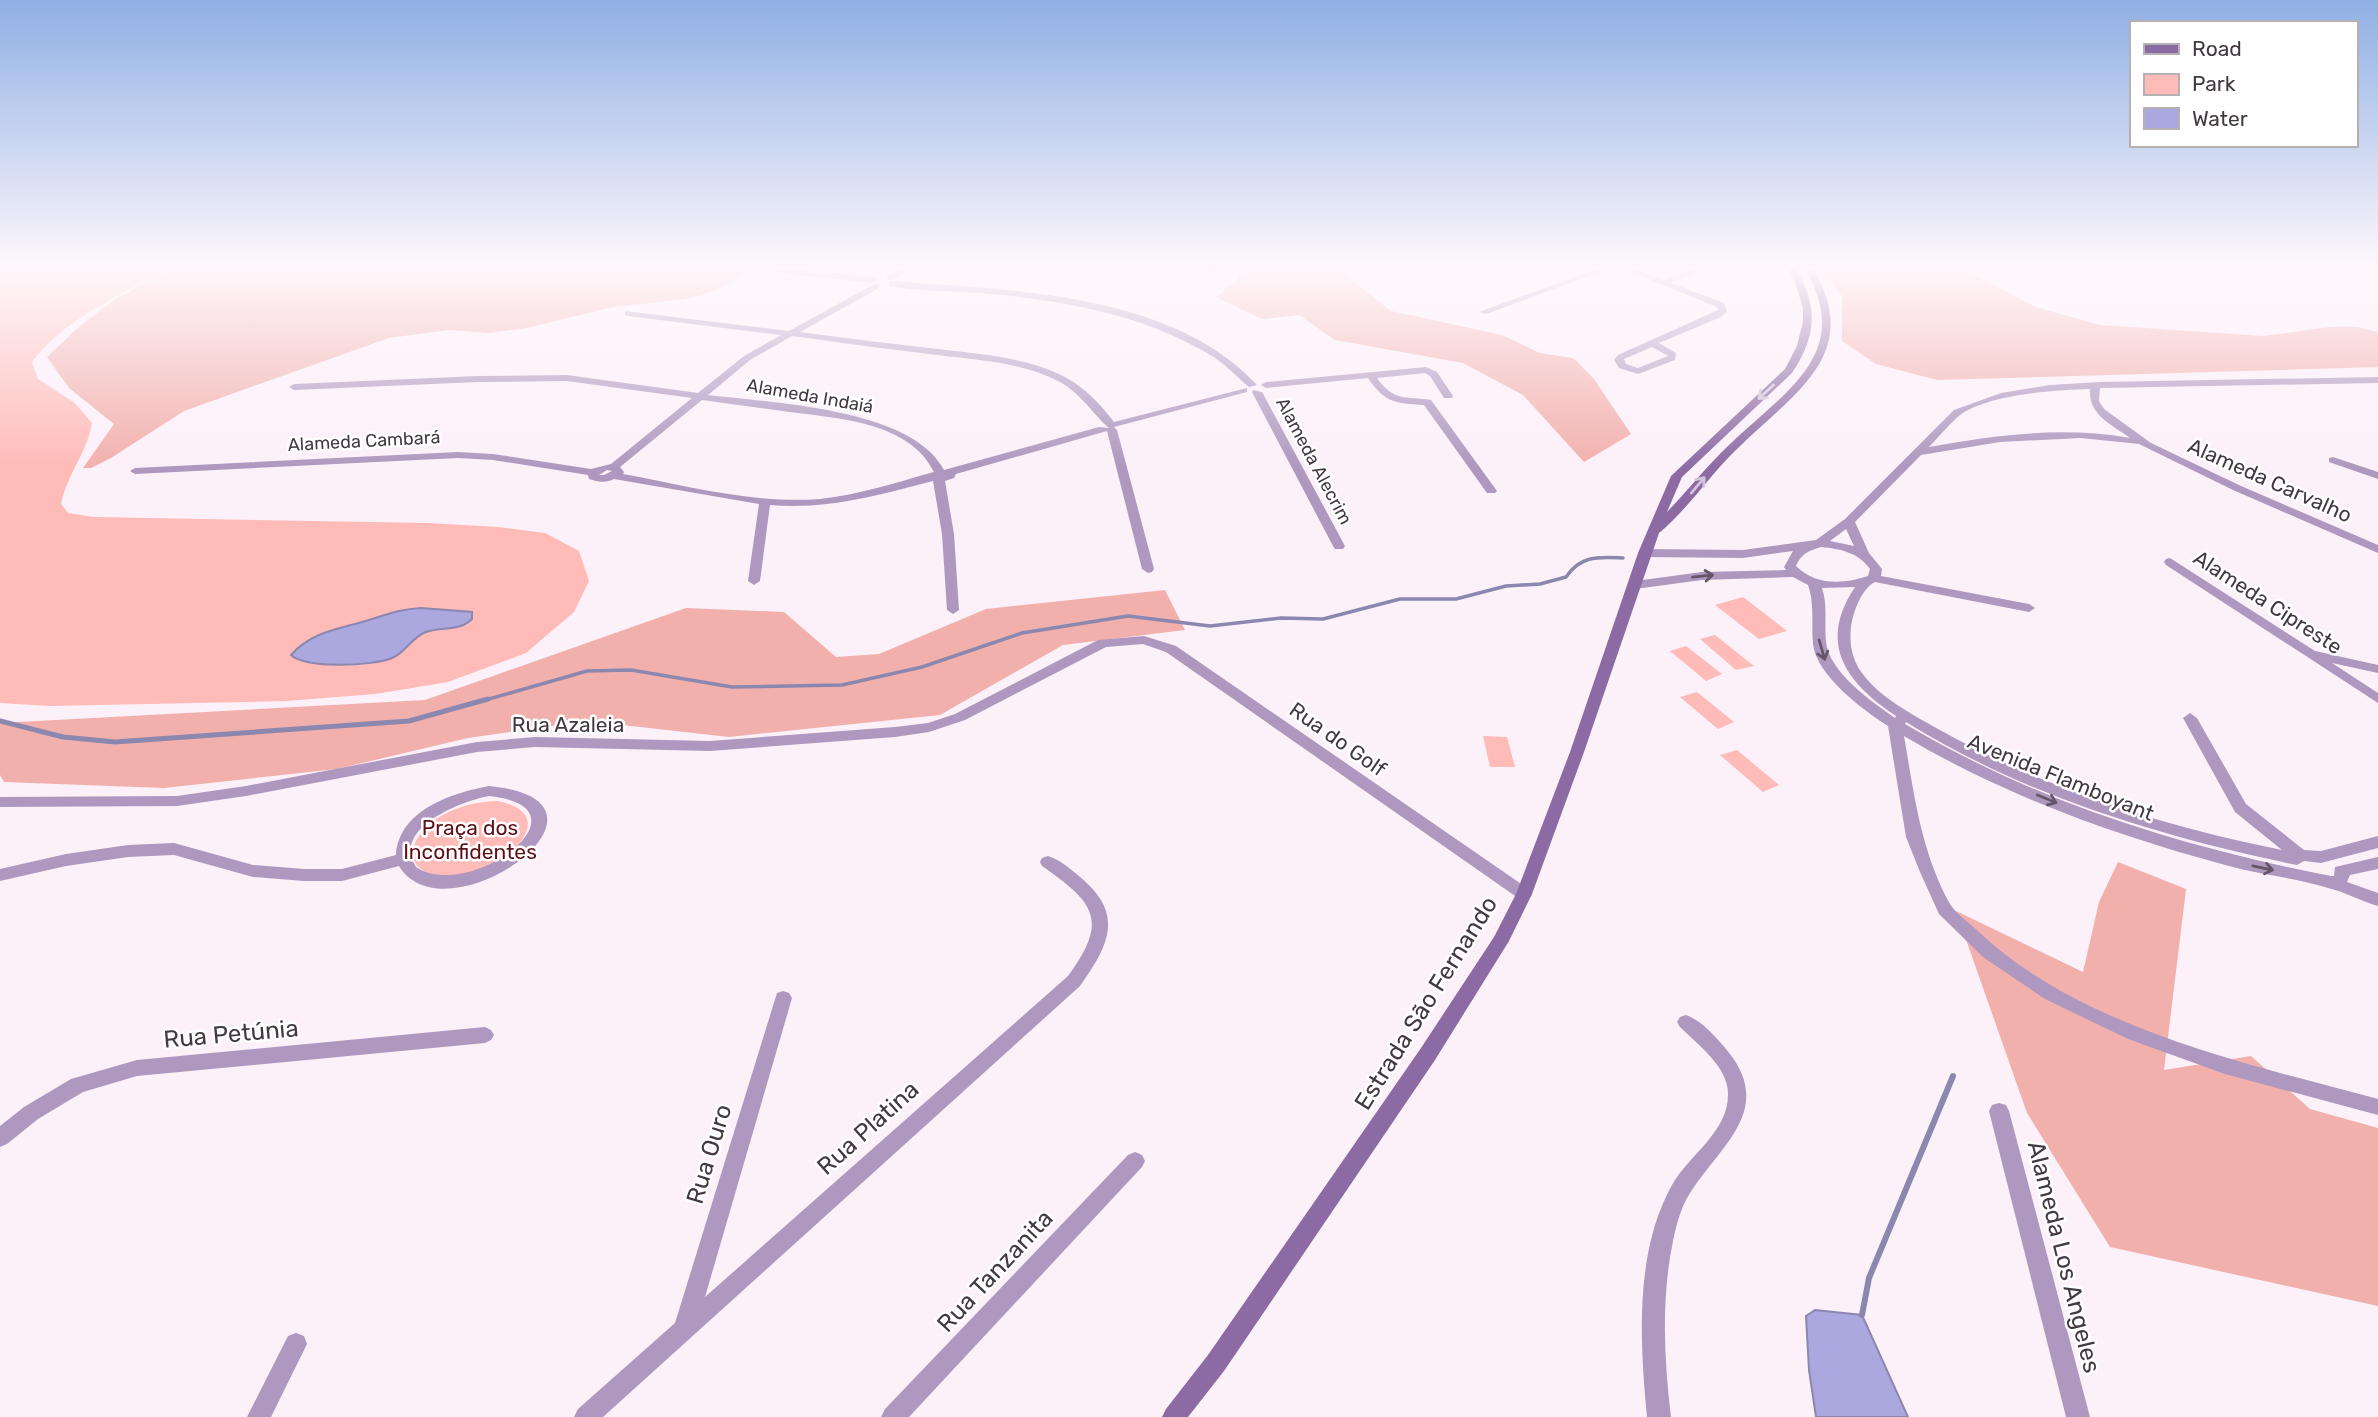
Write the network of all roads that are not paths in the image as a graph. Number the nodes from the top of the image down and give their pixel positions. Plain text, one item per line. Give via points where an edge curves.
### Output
1 (787, 335) edge
2 (798, 335) edge
3 (1177, 335) edge
4 (1669, 335) edge
5 (1808, 335) edge
6 (1826, 335) edge
7 (1652, 343) junction
8 (1370, 374) junction
9 (2378, 380) edge
10 (2095, 386) junction
11 (294, 387) dead end
12 (1255, 388) junction
13 (2057, 390) junction
14 (1448, 396) dead end
15 (698, 397) junction
16 (2094, 401) junction
17 (1111, 427) junction
18 (2124, 430) junction
19 (1935, 434) junction
20 (2106, 436) junction
21 (1959, 444) junction
22 (2147, 445) junction
23 (1918, 452) junction
24 (2333, 460) dead end
25 (135, 471) dead end
26 (615, 471) junction
27 (941, 475) junction
28 (2378, 477) edge
29 (1490, 491) dead end
30 (765, 502) junction
31 (1849, 522) junction
32 (1651, 534) junction
33 (1816, 544) junction
34 (1339, 546) dead end
35 (2378, 549) edge
36 (1644, 553) junction
37 (1743, 554) junction
38 (1864, 556) junction
39 (2170, 562) dead end
40 (1148, 569) dead end
41 (1792, 570) junction
42 (1870, 580) junction
43 (754, 581) dead end
44 (1814, 584) junction
45 (1635, 585) junction
46 (2029, 608) dead end
47 (953, 610) dead end
48 (1121, 640) joint
49 (2309, 653) junction
50 (2378, 669) edge
51 (2378, 699) edge
52 (2190, 718) dead end
53 (1900, 721) junction
54 (0, 802) edge
55 (2378, 842) edge
56 (2299, 857) junction
57 (2321, 857) junction
58 (402, 859) junction
59 (1048, 862) dead end
60 (2378, 863) edge
61 (0, 875) edge
62 (2312, 876) junction
63 (2336, 876) junction
64 (1524, 894) junction
65 (2378, 900) edge
66 (783, 998) dead end
67 (1686, 1022) dead end
68 (485, 1035) dead end
69 (2378, 1107) edge
70 (1999, 1111) dead end
71 (0, 1138) edge
72 (1135, 1161) dead end
73 (685, 1325) junction
74 (296, 1343) dead end
75 (259, 1417) edge
76 (586, 1417) edge
77 (893, 1417) edge
78 (1174, 1417) edge
79 (1659, 1417) edge
80 (2078, 1417) edge

1 - 15 street via 747,358
2 - 17 street via 1031,366 1077,386
3 - 12 street via 1239,371
4 - 7 street
5 -> 32 main road, Estrada São Fernando via 1789,371 1677,477
32 -> 6 main road, Estrada São Fernando via 1803,379 1819,359
7 - 7 street via 1621,357 1620,363 1638,371 1672,358 1670,352
8 - 12 street
8 - 14 street via 1426,370 1434,374
8 - 29 street via 1391,399 1427,401
9 - 10 street
10 - 13 street
10 - 16 street
11 - 15 street, Alameda Indaiá via 567,378
12 - 17 street
12 - 34 street, Alameda Alecrim
13 - 16 street
13 - 19 street via 1977,402 1958,412
15 - 26 street
15 - 27 street, Alameda Indaiá via 871,423 923,450
16 - 18 street, Alameda Carvalho
17 - 27 street
17 - 40 street
18 - 20 street
18 - 22 street, Alameda Carvalho
19 - 21 street
19 - 23 street
20 - 21 street, Alameda Carvalho via 2037,434
20 - 22 street, Alameda Carvalho
21 - 23 street, Alameda Carvalho
22 - 35 street, Alameda Carvalho
23 - 31 street
24 - 28 street
25 - 26 street, Alameda Cambará via 458,454 593,473 602,468
26 - 30 street
27 - 30 street via 839,499
27 - 47 street
30 - 43 street
31 - 33 street
31 - 38 street
32 - 36 main road, Estrada São Fernando
33 - 37 street
33 - 38 street via 1844,547
33 - 41 street via 1794,556
36 - 37 street
36 - 45 main road, Estrada São Fernando
37 - 41 street
38 - 42 street via 1876,569
39 - 49 street, Alameda Cipreste
41 - 44 street
45 -> 41 street
42 - 44 street
42 - 46 street
42 - 53 street, Avenida Flamboyant via 1850,601 1844,640 1850,664
44 -> 53 street, Avenida Flamboyant via 1821,599 1822,657 1849,688
45 - 64 main road, Estrada São Fernando
48 - 54 street, Rua Azaleia via 1103,643 960,717 895,732 710,746 535,742 477,747 177,801
48 - 64 street, Rua do Golf via 1144,640 1171,649
49 - 50 street
49 - 51 street, Alameda Cipreste
52 - 56 street via 2240,807
53 - 56 street, Avenida Flamboyant via 2111,810 2207,839
53 -> 62 street, Avenida Flamboyant via 1986,774 2071,809 2223,860
53 - 69 street via 1914,837 1945,909 1989,952 2051,994 2133,1034 2225,1066
55 - 57 street, Avenida Flamboyant
56 - 57 street, Avenida Flamboyant
56 - 62 street via 2298,865
57 - 63 street
58 - 58 street via 409,871 423,879 465,879 489,872 510,861 532,839 540,817 536,805 509,791 489,791 445,804 412,830 403,845
58 - 61 street via 342,875 304,875 253,872 174,849 91,857
59 - 73 street, Rua Platina via 1092,895 1099,914 1102,935 1074,981
60 - 63 street, Avenida Flamboyant
62 - 63 street, Avenida Flamboyant
63 - 65 street
64 - 78 main road, Estrada São Fernando via 1501,941 1421,1065
66 - 73 street, Rua Ouro
67 - 79 street via 1720,1054 1738,1090 1737,1107 1727,1130 1678,1193 1666,1232 1653,1336
68 - 71 street, Rua Petúnia via 137,1068 79,1085
70 - 80 street, Alameda Los Angeles
72 - 77 street, Rua Tanzanita
73 - 76 street, Rua Platina
74 - 75 street

